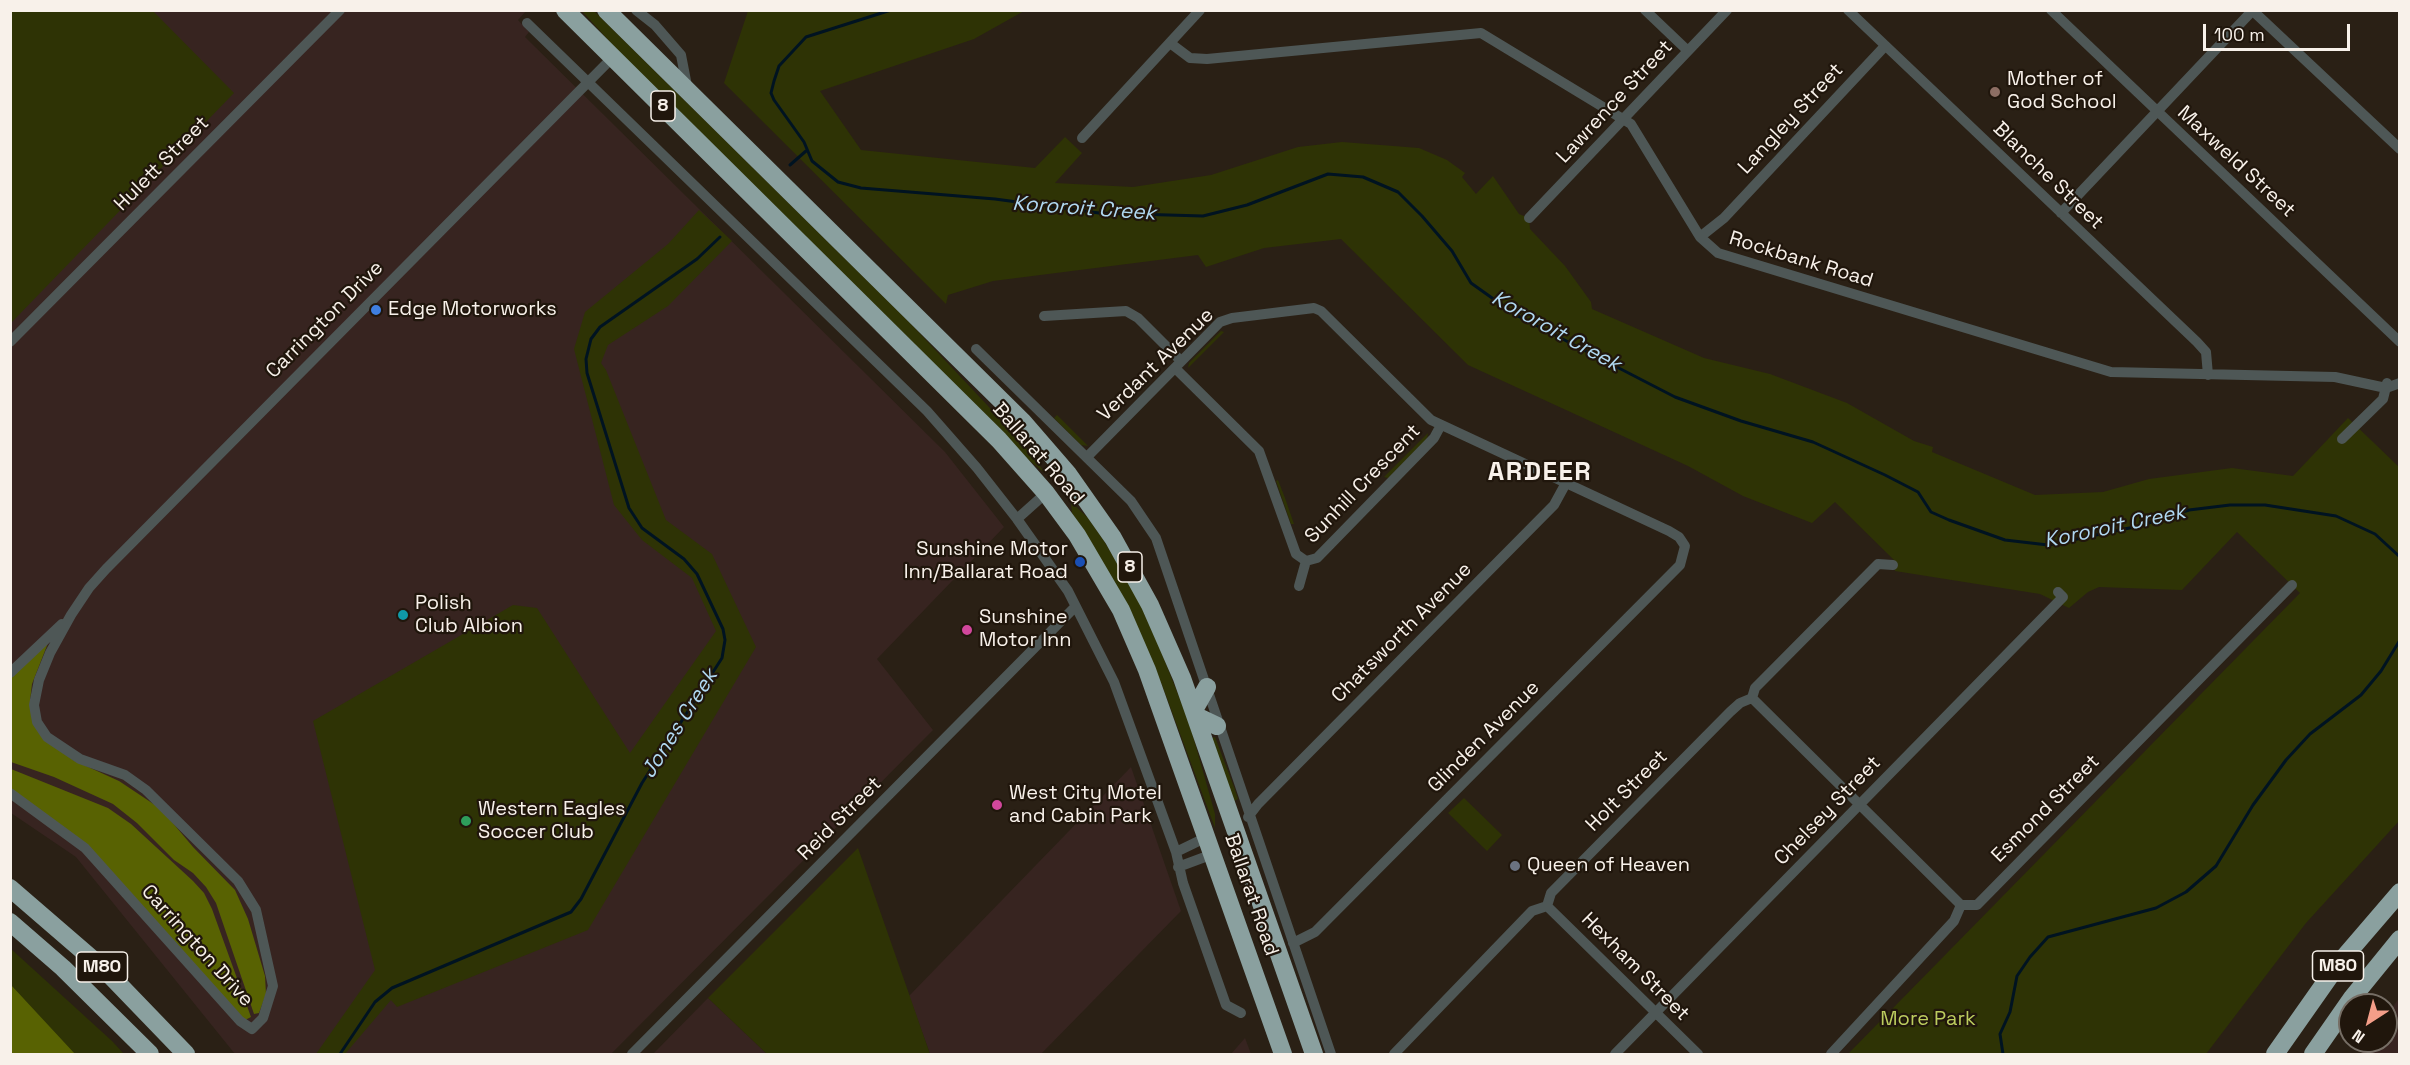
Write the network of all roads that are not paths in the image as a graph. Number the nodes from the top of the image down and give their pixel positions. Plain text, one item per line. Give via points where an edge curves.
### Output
1 (340, 10) edge
2 (565, 10) edge
3 (606, 10) edge
4 (636, 10) edge
5 (1200, 10) edge
6 (1645, 10) edge
7 (1726, 10) edge
8 (1848, 10) edge
9 (2051, 10) edge
10 (2253, 11) edge
11 (527, 23) dead end
12 (1172, 40) junction
13 (1885, 46) junction
14 (1688, 51) junction
15 (613, 57) junction
16 (588, 82) junction
17 (688, 91) junction
18 (2157, 112) junction
19 (1624, 120) junction
20 (1082, 138) dead end
21 (2400, 149) edge
22 (2061, 213) junction
23 (1528, 218) dead end
24 (1703, 240) junction
25 (1044, 316) dead end
26 (2398, 340) edge
27 (10, 342) edge
28 (976, 349) dead end
29 (1178, 364) junction
30 (2208, 375) junction
31 (2400, 376) edge
32 (2400, 383) edge
33 (2387, 385) junction
34 (1441, 425) junction
35 (2342, 439) dead end
36 (1087, 458) junction
37 (1068, 474) junction
38 (1566, 483) junction
39 (1046, 493) junction
40 (1017, 519) junction
41 (1685, 546) joint
42 (1306, 561) junction
43 (1893, 565) dead end
44 (2292, 585) dead end
45 (1299, 586) dead end
46 (2058, 592) dead end
47 (1074, 608) junction
48 (71, 615) junction
49 (10, 673) edge
50 (1207, 687) junction
51 (1752, 698) junction
52 (1195, 713) junction
53 (1217, 726) junction
54 (10, 793) edge
55 (1860, 804) junction
56 (1252, 809) junction
57 (1233, 826) junction
58 (1210, 845) junction
59 (1176, 852) junction
60 (1178, 867) junction
61 (10, 888) edge
62 (2400, 892) edge
63 (1961, 905) junction
64 (1547, 906) junction
65 (10, 922) edge
66 (2400, 939) edge
67 (1293, 943) junction
68 (2356, 993) edge
69 (1241, 1013) dead end
70 (1656, 1013) junction
71 (2338, 1018) edge
72 (2338, 1023) edge
73 (2277, 1051) edge
74 (150, 1054) edge
75 (186, 1054) edge
76 (632, 1054) edge
77 (1283, 1054) edge
78 (1314, 1054) edge
79 (1331, 1054) edge
80 (1394, 1054) edge
81 (1615, 1054) edge
82 (1698, 1054) edge
83 (1831, 1054) edge
84 (2313, 1054) edge
85 (2321, 1054) edge

1 - 27 street, Hulett Street
2 - 15 highway, Ballarat Road / 8
3 - 17 highway, Ballarat Road / 8
4 - 17 street via 681,55
5 - 12 street
6 - 14 street
7 - 14 street, Lawrence Street
8 - 13 street, Blanche Street
9 - 18 street, Maxweld Street
10 - 18 street
10 - 21 street
11 - 16 street
12 - 19 street, Rockbank Road via 1198,59 1481,33
12 - 20 street
13 - 22 street, Blanche Street
13 - 24 street, Langley Street
14 - 19 street, Lawrence Street
15 - 16 street, Carrington Drive
15 - 39 highway, Ballarat Road / 8 via 971,411
16 - 40 street via 927,411
16 - 48 street, Carrington Drive via 114,561 88,588
17 - 37 highway, Ballarat Road / 8 via 1023,422
18 - 22 street
18 - 26 street, Maxweld Street
19 - 23 street, Lawrence Street
19 - 24 street, Rockbank Road via 1634,127
22 - 30 street, Blanche Street via 2197,342 2206,352
24 - 30 street, Rockbank Road via 1733,259 2111,372
25 - 29 street, Sunhill Crescent via 1126,311 1138,318
28 - 36 street, Ballarat Road
29 - 34 street, Verdant Avenue via 1220,322 1314,308 1431,420
29 - 36 street, Verdant Avenue
29 - 42 street, Sunhill Crescent via 1259,451 1296,554
30 - 33 street, Rockbank Road via 2360,375
31 - 33 street
32 - 33 street
33 - 35 street via 2383,399
34 - 38 street, Verdant Avenue
34 - 42 street, Sunhill Crescent via 1434,438 1323,552
36 - 50 street, Ballarat Road via 1131,501 1156,538
37 - 39 highway
37 - 52 highway, Ballarat Road / 8 via 1134,573 1167,639
38 - 41 street, Verdant Avenue via 1669,531
38 - 56 street, Chatsworth Avenue via 1554,505
39 - 40 street
39 - 58 highway, Ballarat Road / 8 via 1093,559 1126,619
40 - 47 street via 1068,591
41 - 67 street, Glinden Avenue via 1680,566 1315,932
42 - 45 street, Sunhill Crescent
43 - 51 street, Holt Street via 1878,564 1755,688
44 - 63 street, Esmond Street via 1977,905
46 - 55 street, Chelsey Street via 2063,597
47 - 59 street via 1114,681
47 - 76 street, Reid Street
48 - 49 street, Carrington Drive
48 - 54 street, Carrington Drive via 39,680 34,705 38,722 47,737 61,748 124,775 146,790 238,881 256,910 273,986 263,1018 252,1029 240,1021 85,848
50 - 52 highway
50 - 53 street, Ballarat Road
51 - 55 street
51 - 64 street, Holt Street via 1730,712 1551,893
52 - 53 highway
52 - 57 highway, Ballarat Road / 8
53 - 56 street, Ballarat Road
55 - 63 street
55 - 70 street, Chelsey Street
56 - 57 street, Chatsworth Avenue via 1238,813
56 - 67 street, Ballarat Road
57 - 58 highway
57 - 78 highway, Ballarat Road / 8
58 - 59 street
58 - 60 street
58 - 77 highway, Ballarat Road / 8
59 - 60 street
60 - 69 street via 1226,1005
61 - 75 highway, M80 via 105,970
62 - 73 highway, M80 via 2340,963
63 - 83 street via 1954,921
64 - 70 street, Hexham Street
64 - 80 street, Holt Street via 1533,911
65 - 74 highway, M80
66 - 68 highway, M80
67 - 79 street, Ballarat Road
70 - 81 street, Chelsey Street
70 - 82 street, Hexham Street
71 - 84 highway, M80
72 - 85 highway

